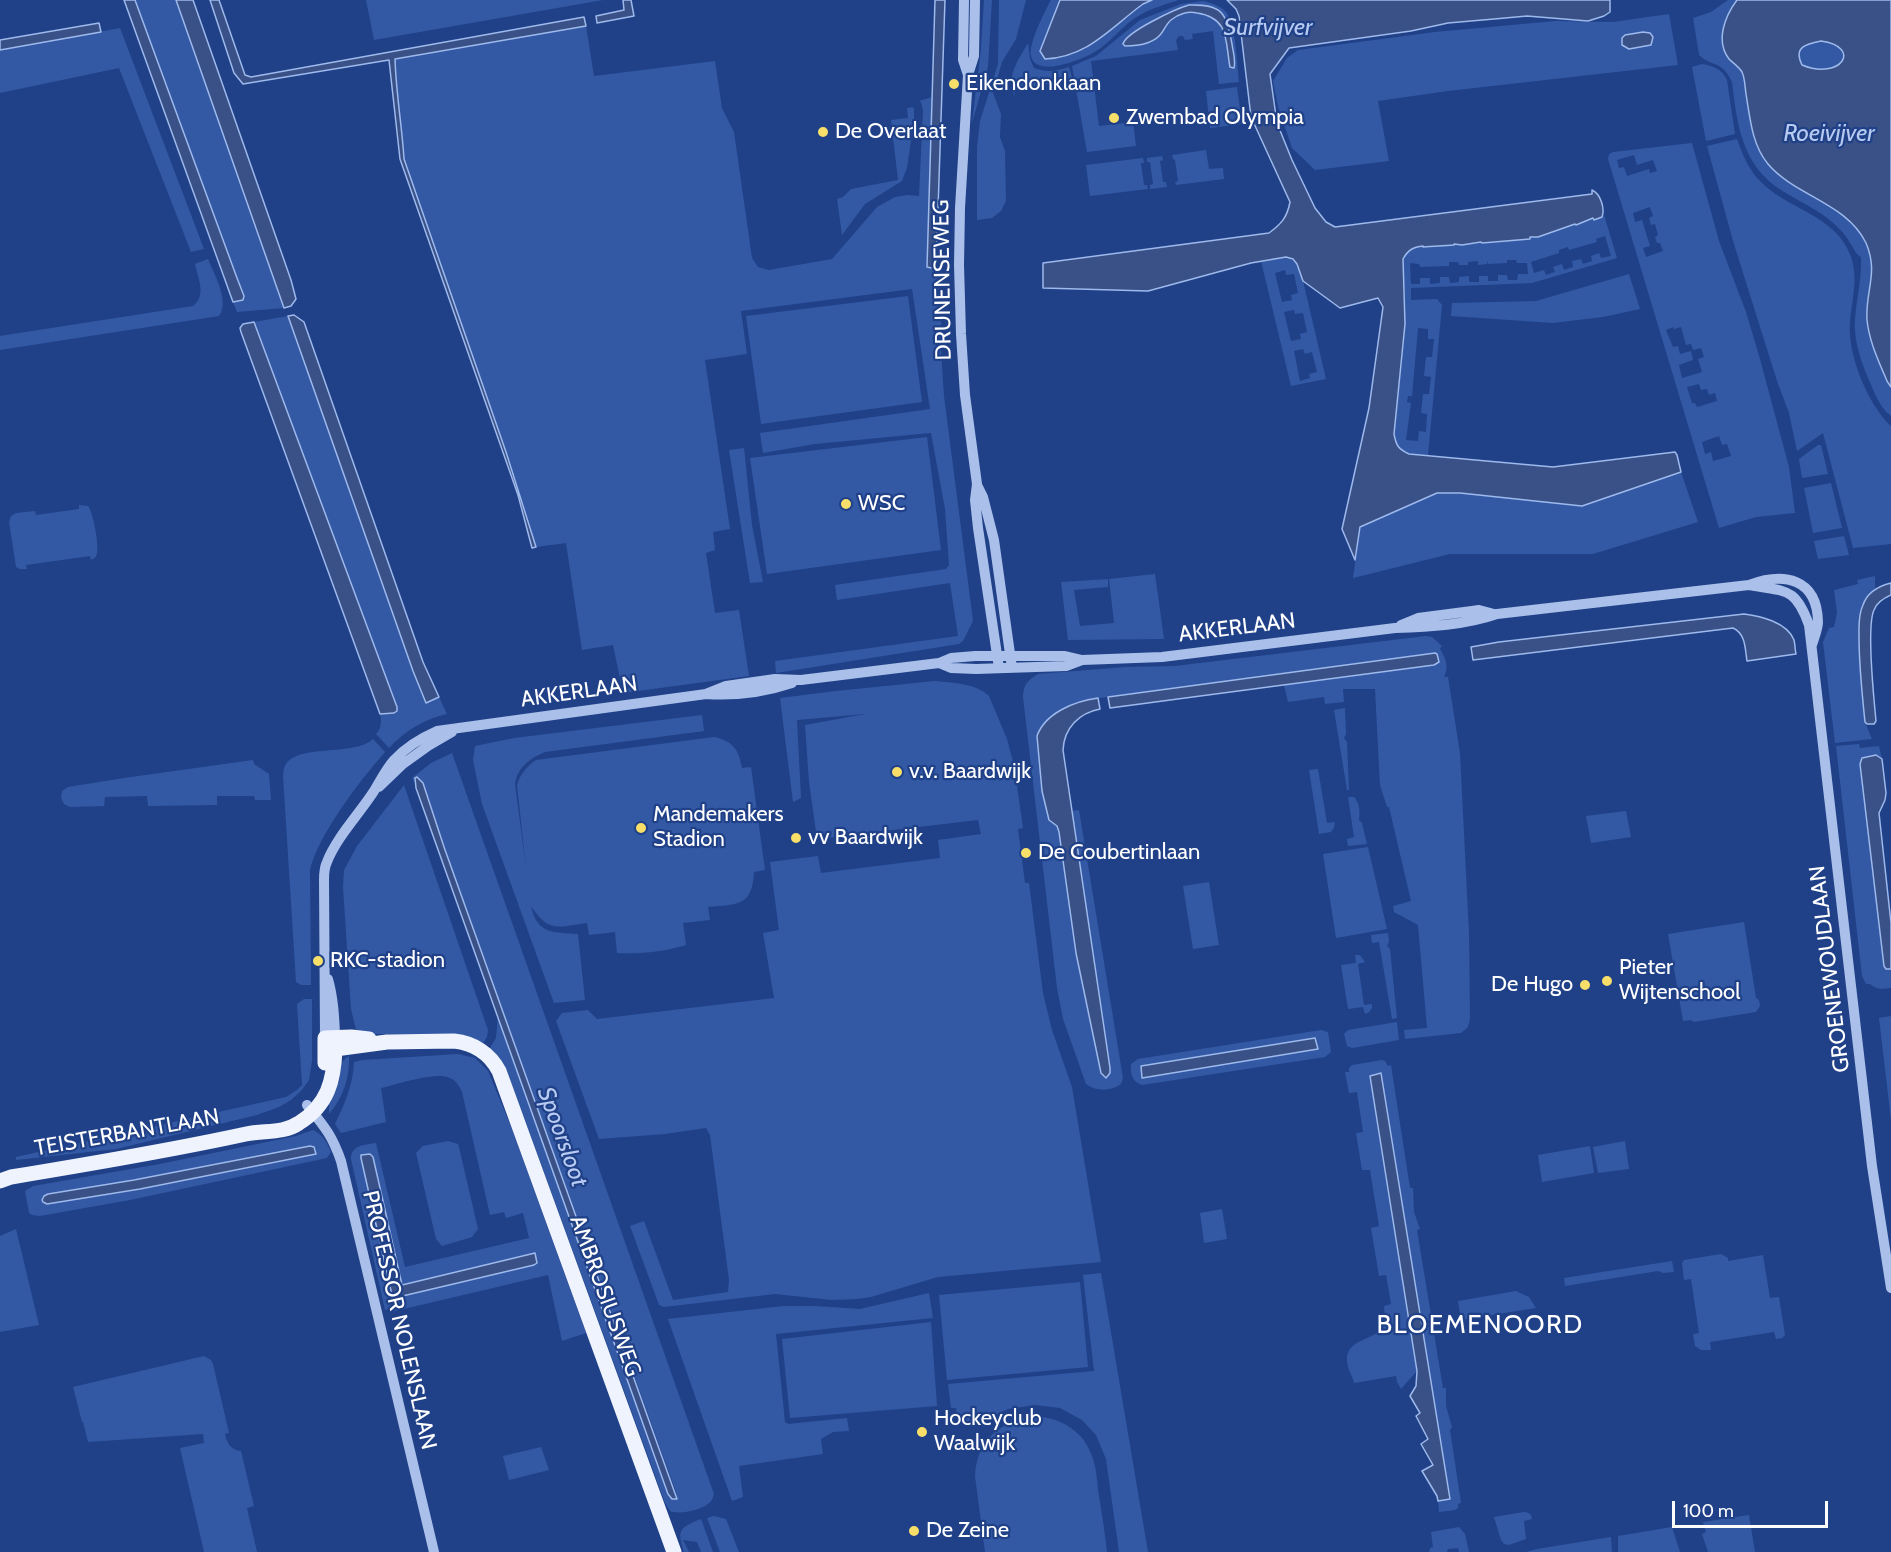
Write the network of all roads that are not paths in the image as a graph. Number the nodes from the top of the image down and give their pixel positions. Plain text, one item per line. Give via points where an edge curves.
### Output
1 (964, 0) edge
2 (975, 0) edge
3 (968, 75) junction
4 (977, 484) junction
5 (1749, 585) junction
6 (1804, 586) joint
7 (1792, 596) joint
8 (1812, 645) junction
9 (997, 656) junction
10 (1011, 662) junction
11 (939, 663) junction
12 (999, 668) junction
13 (330, 1043) junction
14 (310, 1109) junction
15 (4, 1178) edge
16 (1891, 1288) edge
17 (434, 1552) edge
18 (674, 1552) edge

1 - 3 street, DRUNENSEWEG via 963,60
2 - 3 street, DRUNENSEWEG via 974,56
3 - 4 street, DRUNENSEWEG via 959,265 965,395
4 - 9 street, DRUNENSEWEG via 978,528
4 - 10 street, DRUNENSEWEG via 994,540
5 - 6 street, AKKERLAAN via 1785,579
5 - 7 street, AKKERLAAN via 1780,589
5 - 10 street, AKKERLAAN via 1162,657 1082,660 1066,666
6 - 8 street, GROENEWOUDLAAN via 1815,600 1817,613
7 - 8 street, GROENEWOUDLAAN via 1805,615
8 - 16 street, GROENEWOUDLAAN via 1871,1155
9 - 10 street, AKKERLAAN
9 - 11 street, AKKERLAAN via 951,658
9 - 12 street, DRUNENSEWEG
10 - 12 street, AKKERLAAN
11 - 12 street, AKKERLAAN via 951,668
11 - 13 street, AKKERLAAN via 801,680 728,695 706,694 458,728 428,746 374,791 325,866 324,992
13 - 14 main road via 321,1086
13 - 18 main road, AMBROSIUSWEG via 361,1038 463,1042 480,1050 495,1065
14 - 15 main road, TEISTERBANTLAAN via 252,1133
14 - 17 street, PROFESSOR NOLENSLAAN via 330,1134 343,1167

